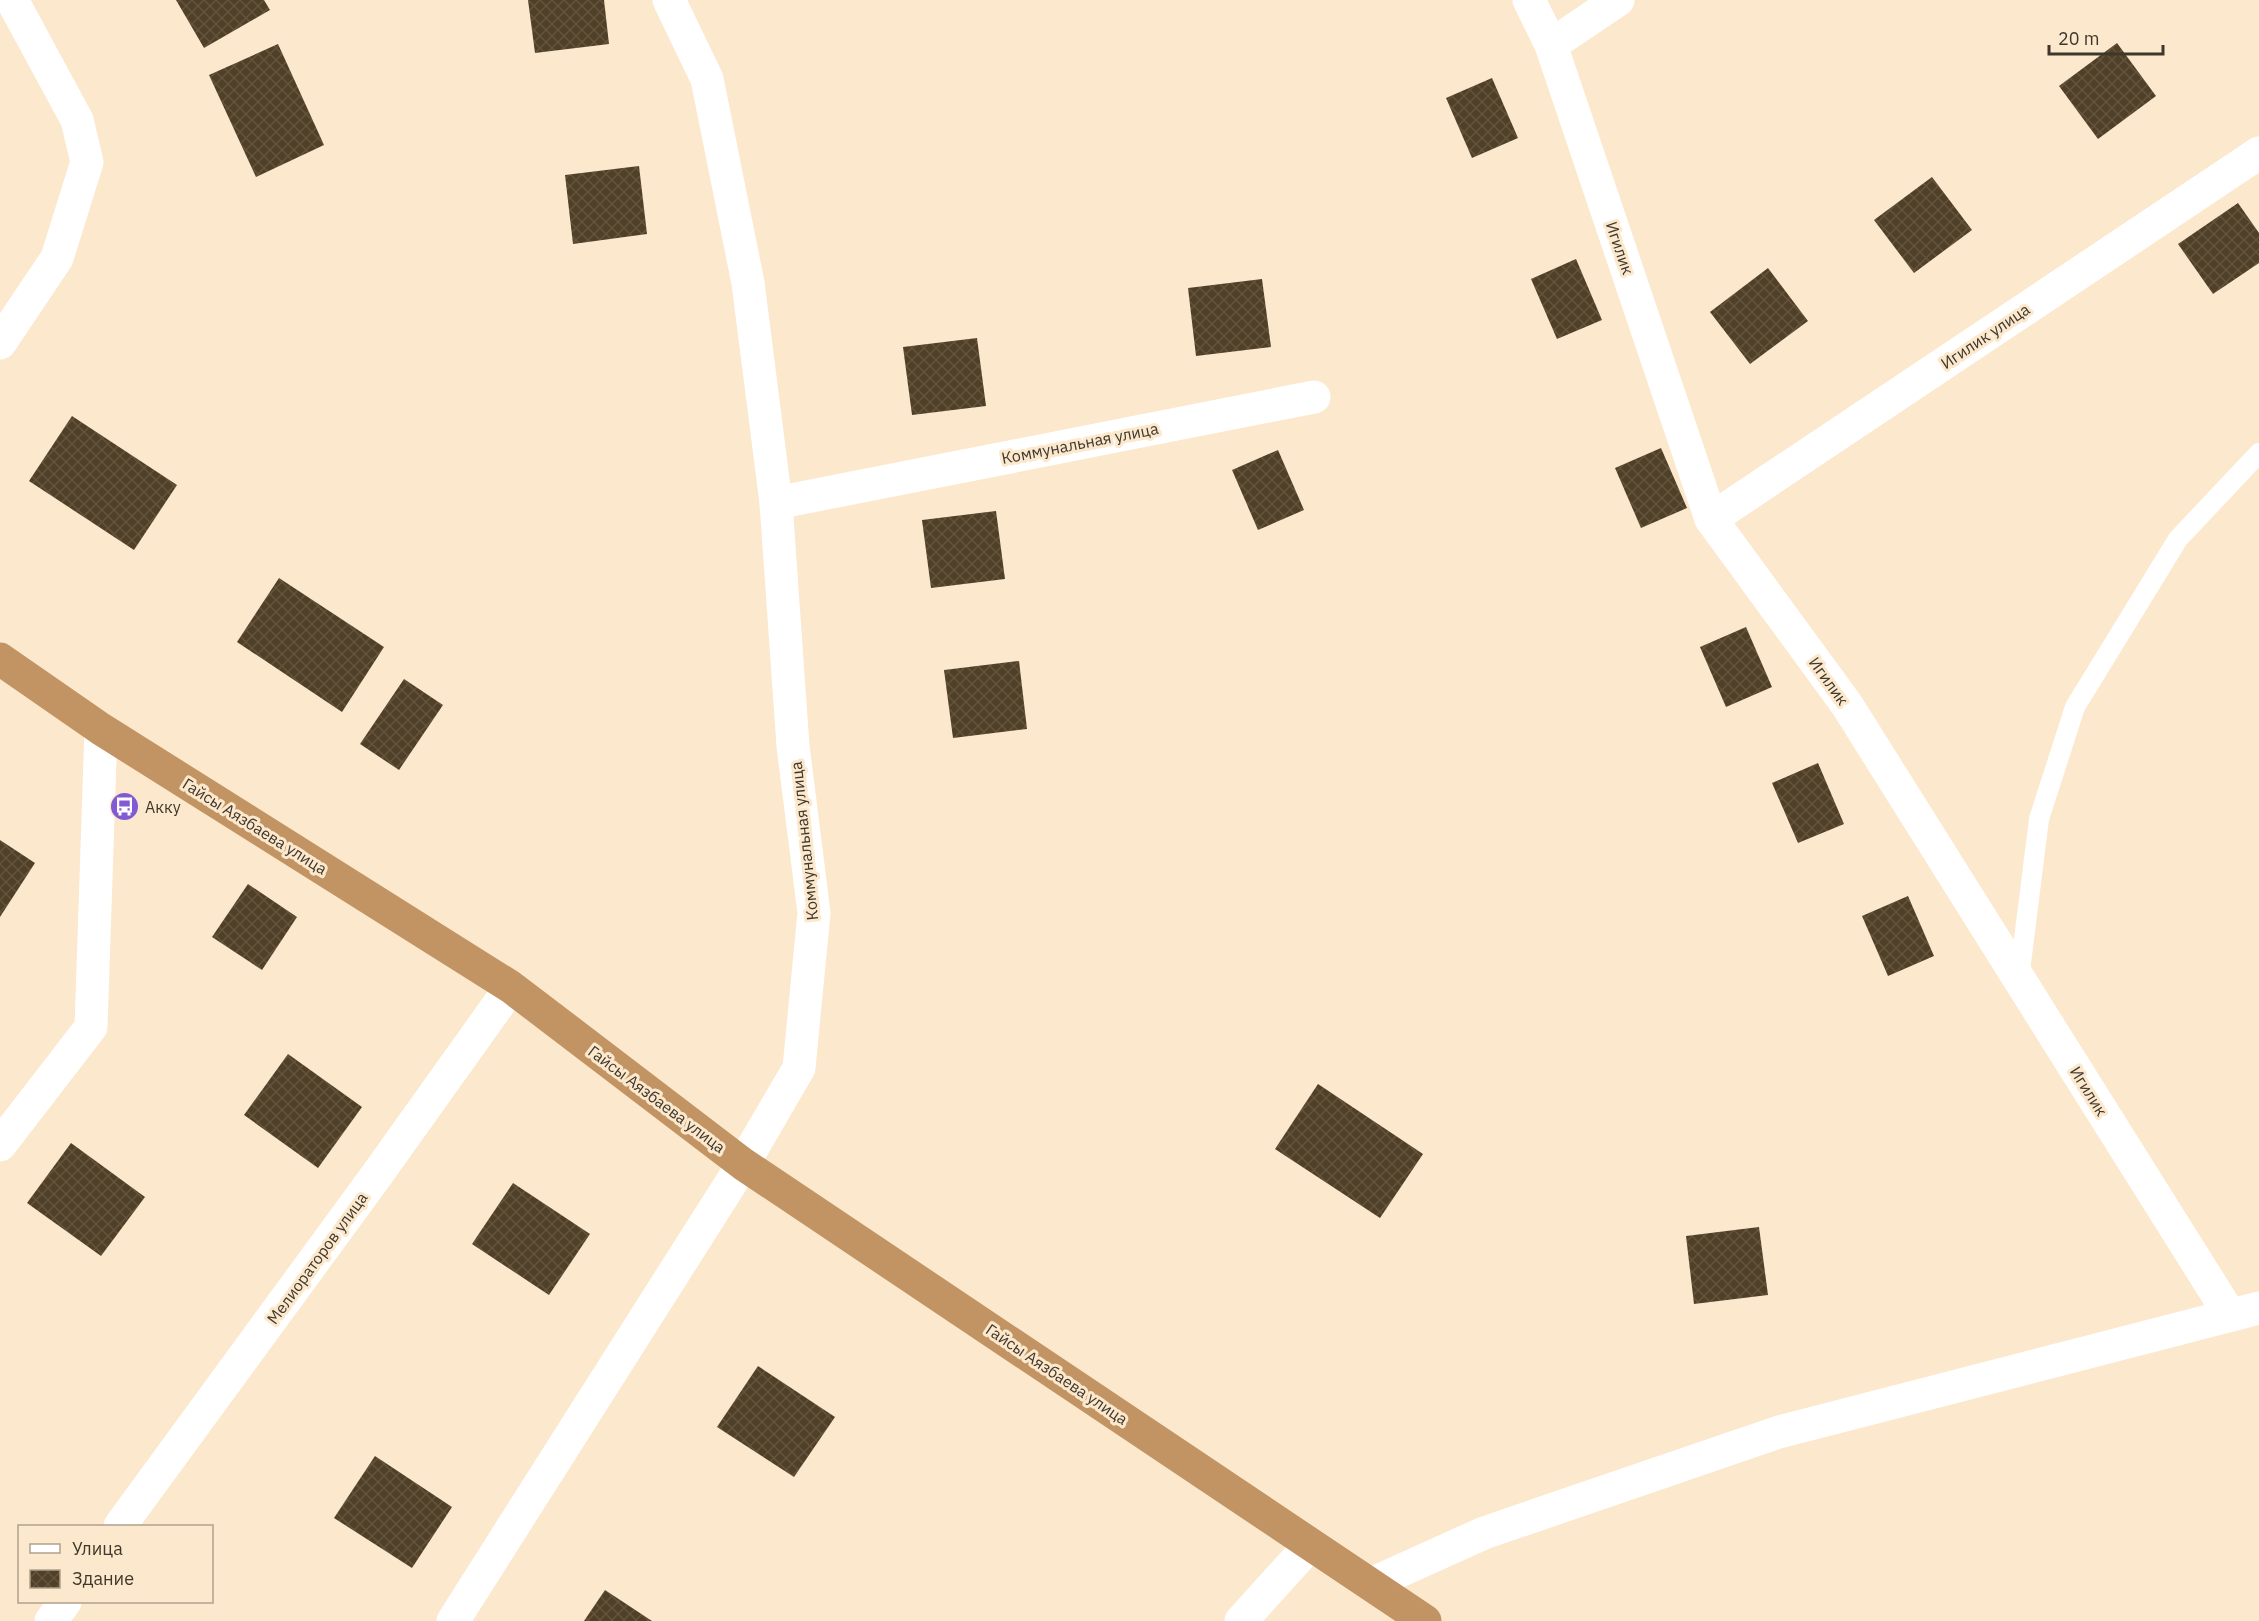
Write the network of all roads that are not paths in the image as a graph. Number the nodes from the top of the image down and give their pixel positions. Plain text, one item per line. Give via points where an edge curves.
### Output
1 (12, 0) edge
2 (669, 0) edge
3 (1529, 0) edge
4 (1618, 0) edge
5 (1551, 45) junction
6 (2259, 153) edge
7 (0, 343) edge
8 (1314, 397) dead end
9 (2259, 453) edge
10 (776, 503) junction
11 (1712, 519) junction
12 (0, 659) edge
13 (101, 729) junction
14 (2019, 979) junction
15 (510, 987) junction
16 (0, 1145) edge
17 (743, 1164) junction
18 (2244, 1312) edge
19 (121, 1525) edge
20 (1310, 1545) junction
21 (1371, 1584) junction
22 (64, 1603) edge
23 (51, 1621) edge
24 (453, 1621) edge
25 (1241, 1621) edge
26 (1425, 1621) edge

1 - 7 street via 77,120 87,162 57,258
2 - 10 street, Коммунальная улица via 707,79 748,283
3 - 5 street, Игилик
4 - 5 street
5 - 11 street, Игилик
6 - 11 street, Игилик улица
8 - 10 street, Коммунальная улица
9 - 14 lane via 2178,539 2075,707 2039,819
10 - 17 street, Коммунальная улица via 793,746 814,913 799,1068
11 - 14 street, Игилик via 1847,705
12 - 13 highway, Гайсы Аязбаева улица
13 - 15 highway, Гайсы Аязбаева улица
13 - 16 street via 91,1027
14 - 18 street, Игилик
15 - 17 highway, Гайсы Аязбаева улица
15 - 19 street, Мелиораторов улица
17 - 20 highway, Гайсы Аязбаева улица
17 - 24 street
18 - 21 street via 1779,1432 1484,1533
20 - 21 highway, Гайсы Аязбаева улица
20 - 25 street
21 - 26 highway, Гайсы Аязбаева улица
22 - 23 street

